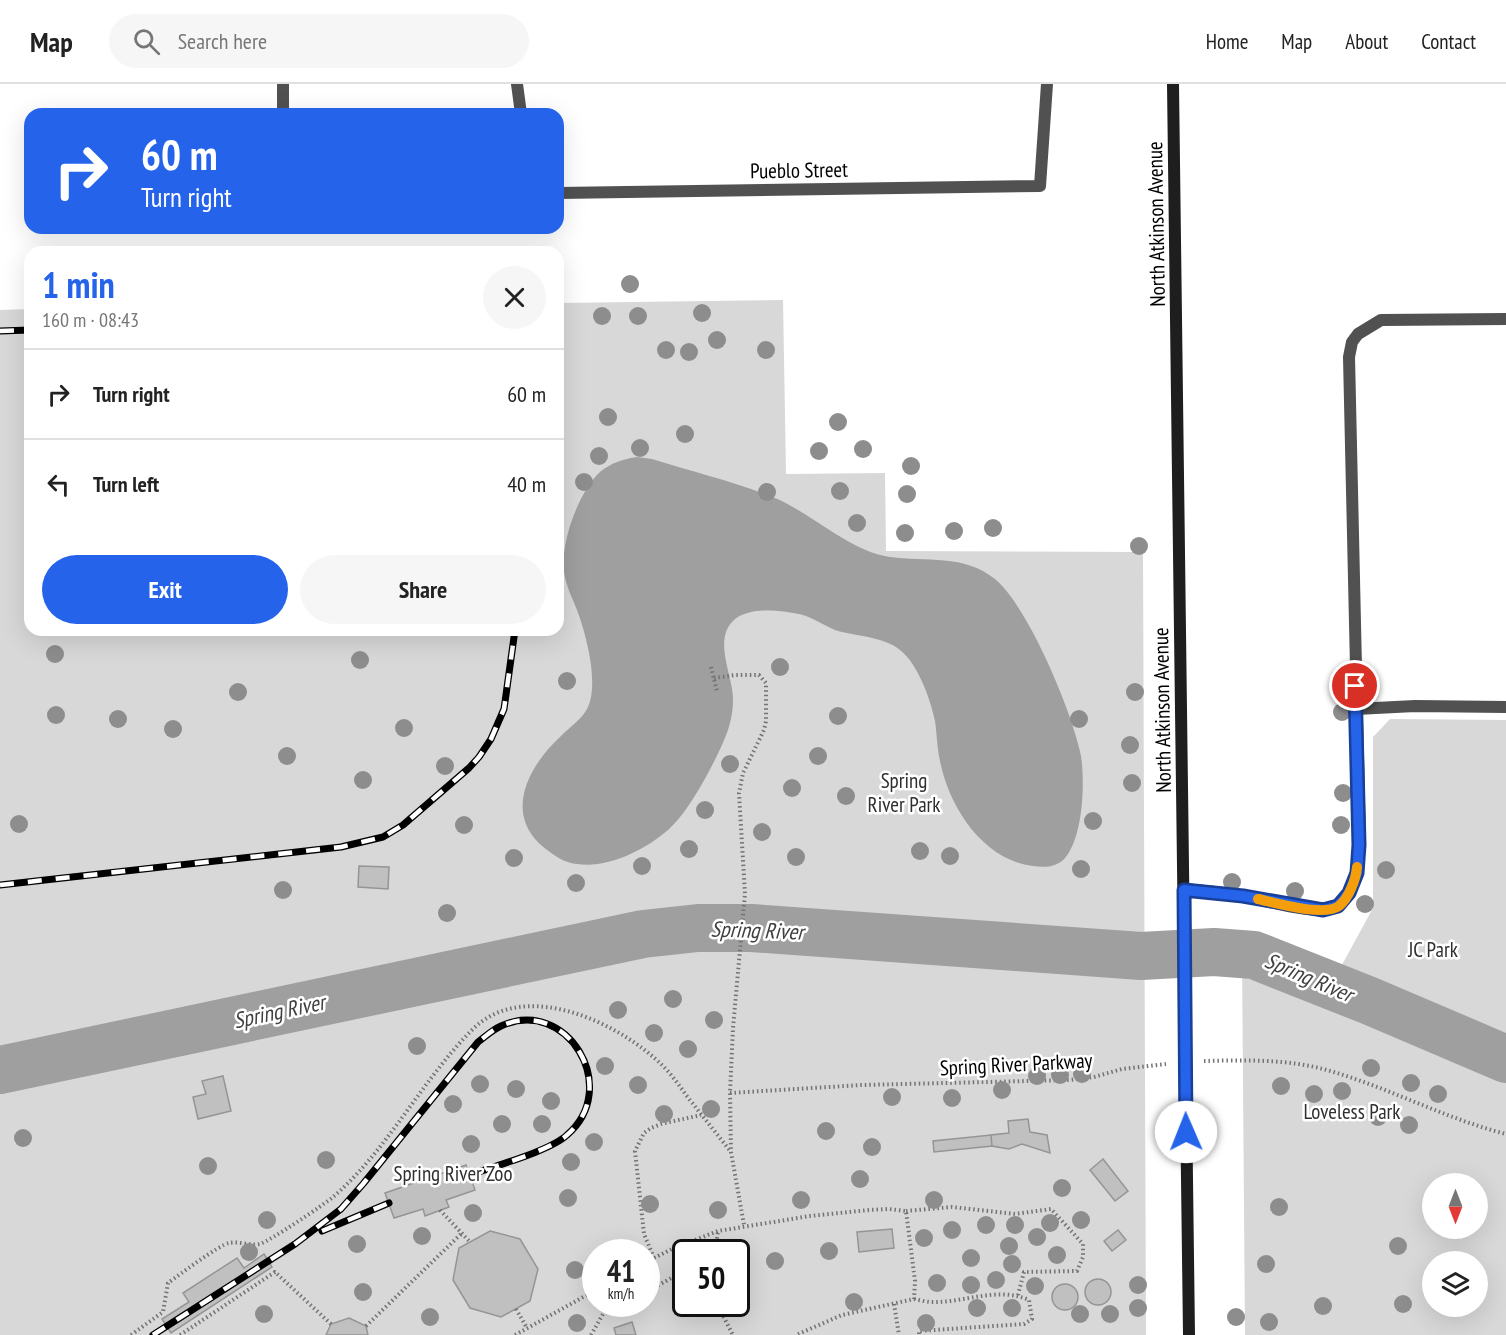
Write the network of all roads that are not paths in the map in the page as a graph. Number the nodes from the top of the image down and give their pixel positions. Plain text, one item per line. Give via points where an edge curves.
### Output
1 (283, 84) edge
2 (517, 84) edge
3 (1047, 84) edge
4 (1173, 84) edge
5 (283, 108) edge
6 (520, 108) edge
7 (564, 194) edge
8 (1506, 319) edge
9 (1506, 707) edge
10 (1356, 709) junction
11 (1184, 890) junction
12 (1189, 1335) edge

1 - 5 street
2 - 6 street
3 - 7 street, Pueblo Street via 1040,186
4 - 11 main road, North Atkinson Avenue
8 - 10 street via 1382,321 1358,334 1352,342
9 - 10 street
10 - 11 street via 1357,873 1349,893 1338,906 1323,910
11 - 12 main road, North Atkinson Avenue

